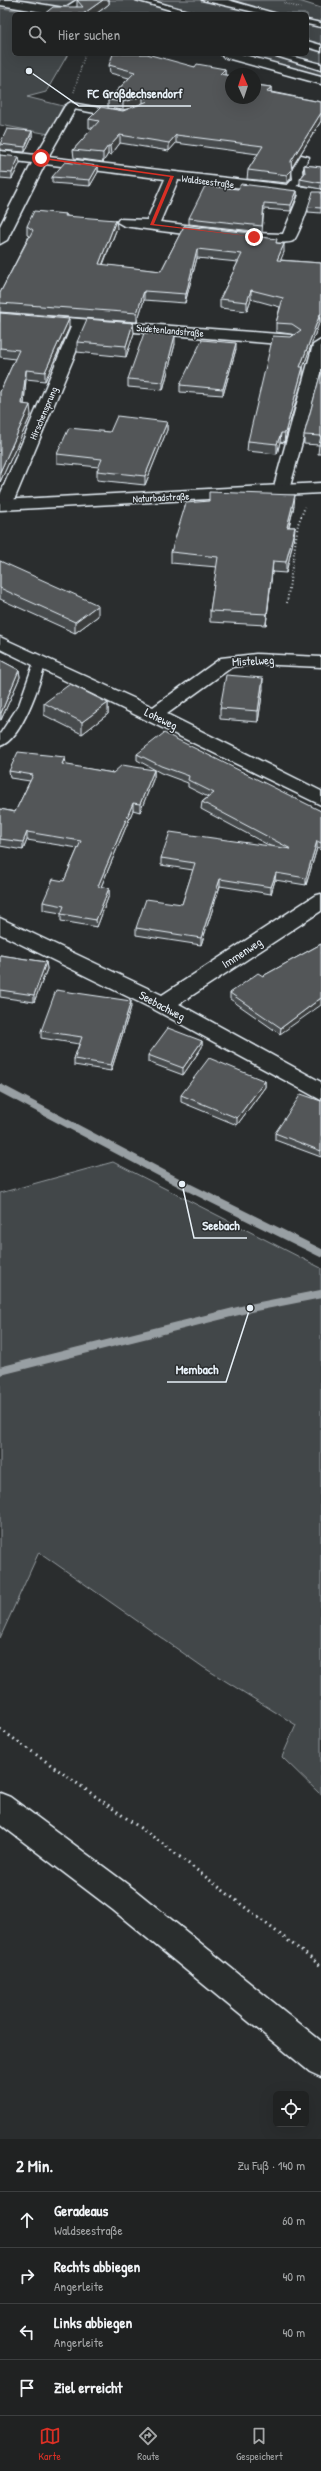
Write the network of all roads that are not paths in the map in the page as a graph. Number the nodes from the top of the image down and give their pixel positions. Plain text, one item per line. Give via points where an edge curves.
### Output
1 (83, 0) edge
2 (140, 0) edge
3 (206, 0) edge
4 (0, 2) edge
5 (151, 2) junction
6 (225, 2) edge
7 (64, 12) joint
8 (152, 12) edge
9 (187, 12) edge
10 (265, 12) edge
11 (309, 22) edge
12 (321, 25) edge
13 (309, 45) edge
14 (321, 48) edge
15 (234, 56) edge
16 (281, 56) edge
17 (321, 67) edge
18 (321, 80) edge
19 (71, 106) joint
20 (130, 113) edge
21 (0, 155) edge
22 (304, 157) dead end
23 (41, 158) junction
24 (173, 176) junction
25 (288, 190) junction
26 (314, 193) edge
27 (0, 210) edge
28 (15, 211) junction
29 (124, 222) dead end
30 (152, 225) junction
31 (0, 240) edge
32 (0, 317) edge
33 (81, 322) junction
34 (291, 340) edge
35 (316, 342) edge
36 (314, 489) edge
37 (281, 490) junction
38 (2, 505) edge
39 (0, 642) edge
40 (40, 662) junction
41 (321, 662) edge
42 (154, 715) junction
43 (0, 742) edge
44 (321, 799) edge
45 (321, 901) edge
46 (0, 925) edge
47 (163, 1005) junction
48 (321, 1092) edge
49 (0, 1807) edge
50 (321, 2061) edge

1 - 7 lane
2 - 5 lane
3 - 6 lane
4 - 7 street
5 - 8 lane
5 - 9 lane
6 - 10 lane
11 - 12 lane
13 - 14 lane
15 - 18 street
16 - 17 lane
19 - 20 lane via 123,115
19 - 23 street
21 - 23 street, Waldseestraße
22 - 25 lane via 297,170 298,179
23 - 24 street, Waldseestraße
23 - 28 street
24 - 25 street, Waldseestraße
24 - 30 street
25 - 26 street, Waldseestraße
26 - 30 street via 288,238 254,237
27 - 28 street
28 - 31 street
29 - 30 street
32 - 33 street, Sudetenlandstraße
33 - 34 street, Sudetenlandstraße
33 - 38 street, Hirschensprung
35 - 37 street
36 - 37 street, Naturbadstraße
37 - 38 street, Naturbadstraße
39 - 40 street, Loheweg
40 - 42 street, Loheweg
40 - 43 lane via 20,714 11,731
41 - 42 street, Mistelweg via 256,659 227,662
42 - 44 street, Loheweg
45 - 47 street, Immenweg
46 - 47 street, Seebachweg
47 - 48 street, Seebachweg
49 - 50 street via 124,1900

